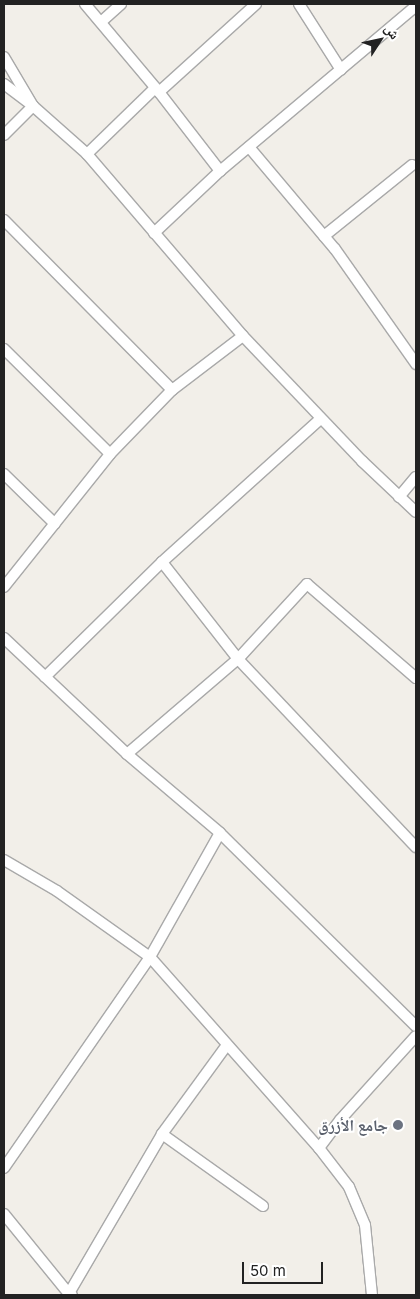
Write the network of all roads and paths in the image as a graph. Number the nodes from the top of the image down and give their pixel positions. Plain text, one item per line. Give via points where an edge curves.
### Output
1 (85, 4) edge
2 (121, 4) edge
3 (256, 4) edge
4 (299, 4) edge
5 (416, 6) edge
6 (101, 22) junction
7 (4, 57) edge
8 (341, 70) junction
9 (4, 84) edge
10 (157, 90) junction
11 (33, 106) junction
12 (4, 135) edge
13 (249, 147) junction
14 (87, 154) junction
15 (415, 164) edge
16 (220, 172) junction
17 (4, 220) edge
18 (154, 232) junction
19 (324, 236) junction
20 (243, 336) junction
21 (4, 349) edge
22 (416, 364) edge
23 (172, 390) junction
24 (320, 419) junction
25 (110, 454) junction
26 (4, 474) edge
27 (416, 477) edge
28 (399, 497) junction
29 (416, 512) edge
30 (55, 524) junction
31 (162, 562) junction
32 (4, 587) edge
33 (4, 638) edge
34 (238, 659) junction
35 (45, 677) junction
36 (416, 678) edge
37 (127, 754) junction
38 (220, 833) junction
39 (416, 847) edge
40 (4, 860) edge
41 (150, 957) junction
42 (416, 1026) edge
43 (416, 1036) edge
44 (227, 1045) junction
45 (162, 1134) junction
46 (319, 1148) junction
47 (4, 1168) edge
48 (263, 1206) dead end
49 (4, 1214) edge
50 (70, 1295) edge
51 (372, 1295) edge

1 - 6 street
2 - 6 street
3 - 10 street
4 - 8 street
5 - 8 street
6 - 10 street
7 - 11 street
8 - 13 street
9 - 11 street
10 - 14 street
10 - 16 street
11 - 12 street
11 - 14 street
13 - 16 street
13 - 19 street
14 - 18 street
15 - 19 street
16 - 18 street
17 - 23 street
18 - 20 street
19 - 22 street
20 - 23 street
20 - 24 street
21 - 25 street
23 - 25 street
24 - 28 street
24 - 31 street
25 - 30 street
26 - 30 street
27 - 28 street
28 - 29 street
30 - 32 street
31 - 34 street
31 - 35 street
33 - 35 street
34 - 36 street via 307,584
34 - 37 street
34 - 39 street
35 - 37 street
37 - 38 street
38 - 41 street
38 - 42 street
40 - 41 street via 56,891
41 - 44 street
41 - 47 street
43 - 46 street
44 - 45 street
44 - 46 street
45 - 48 street
45 - 50 street
46 - 51 street via 350,1186 365,1225
49 - 50 street

